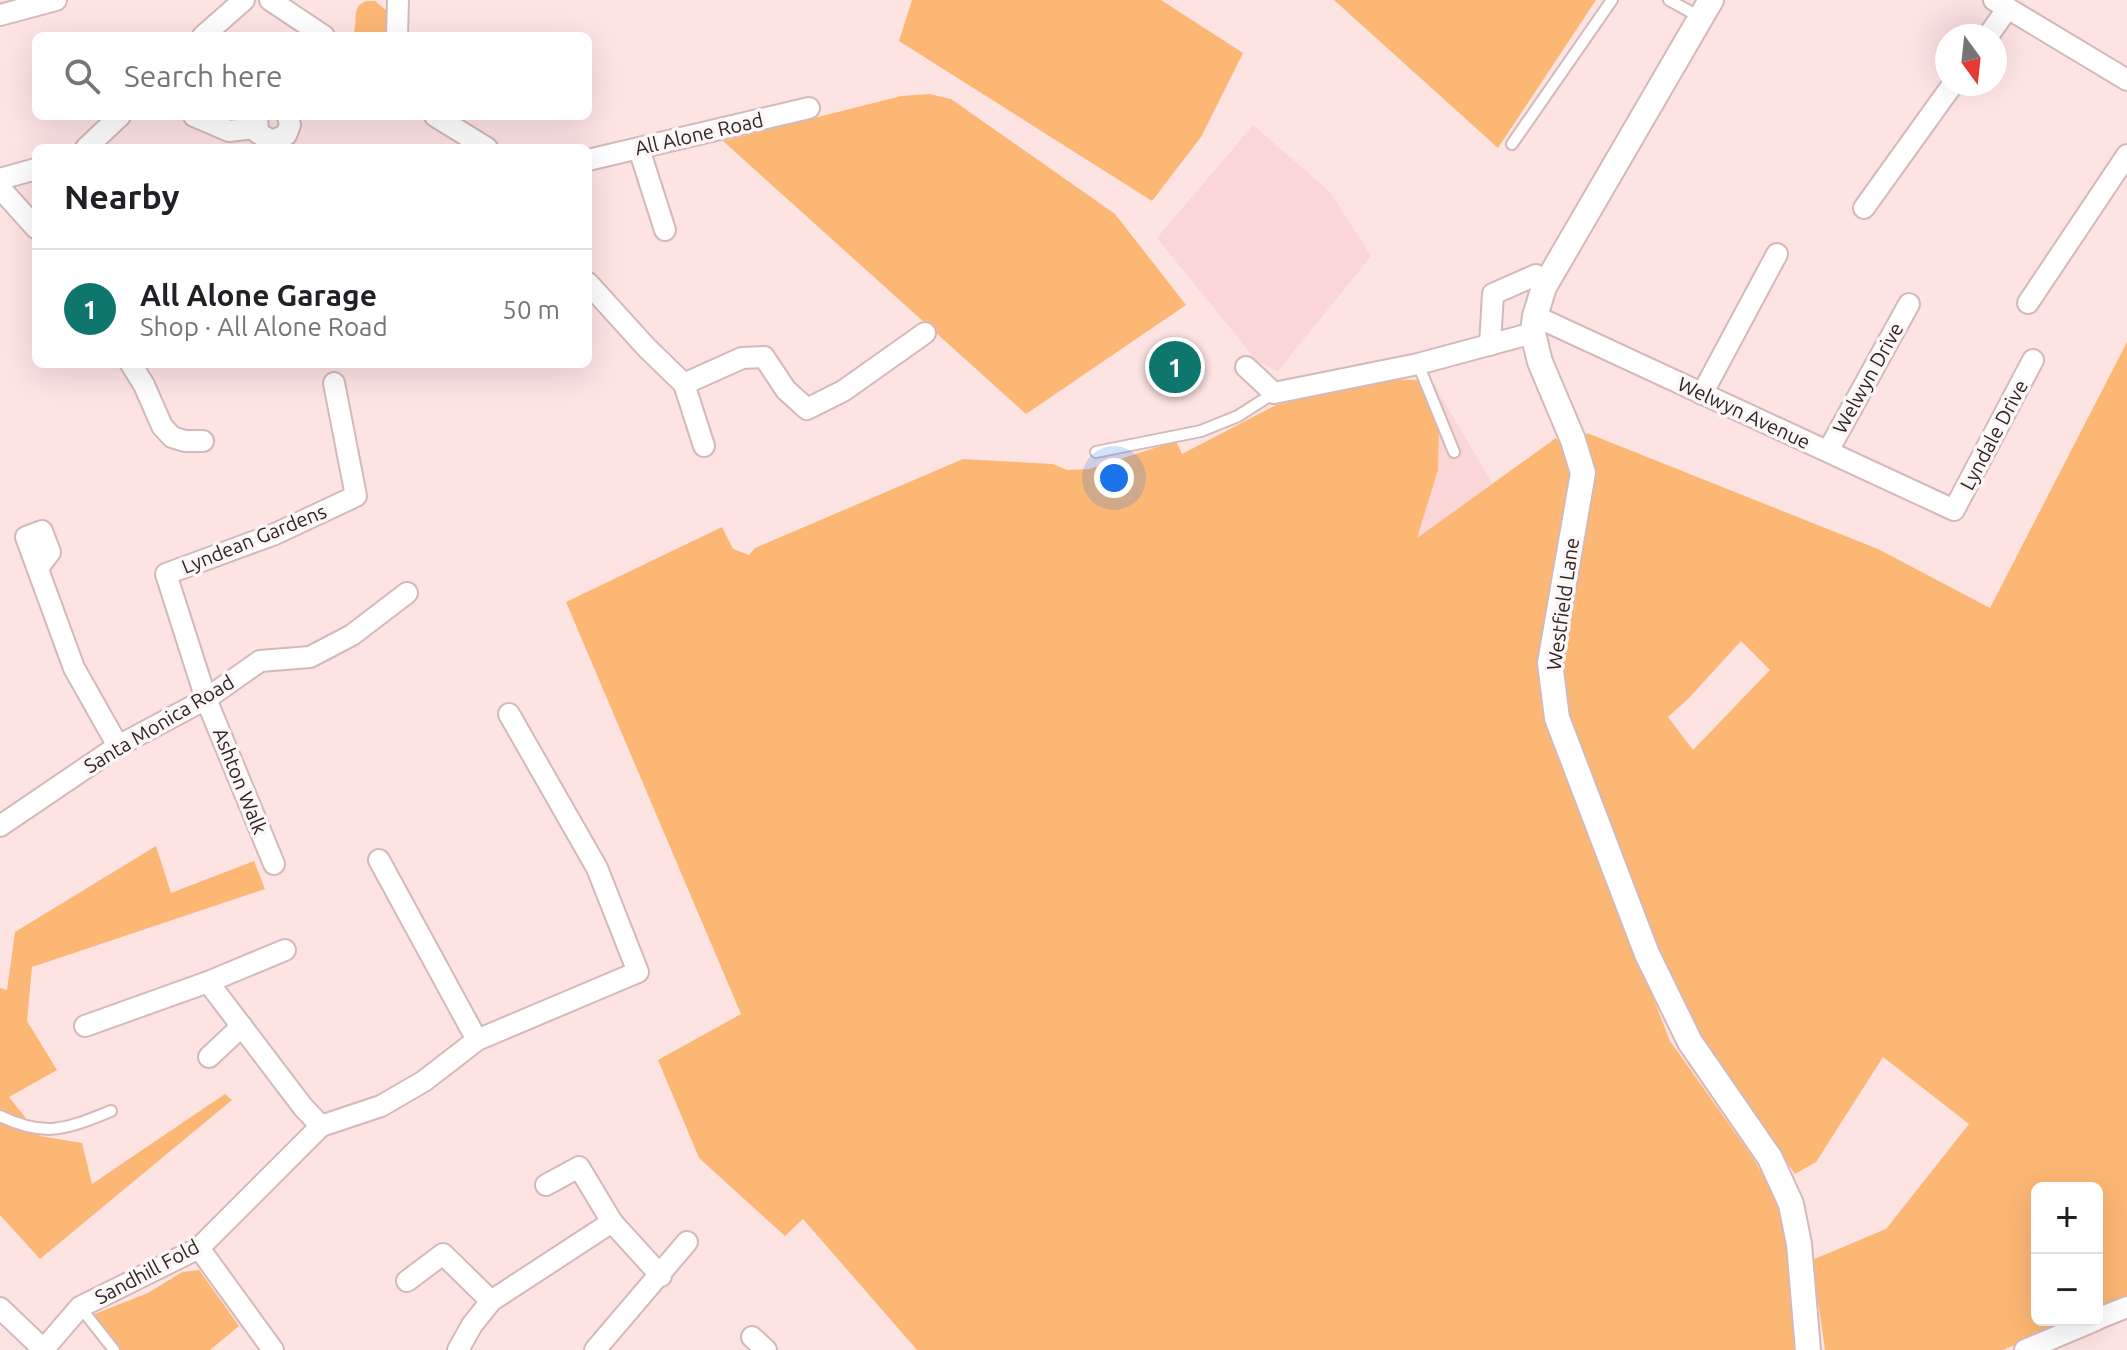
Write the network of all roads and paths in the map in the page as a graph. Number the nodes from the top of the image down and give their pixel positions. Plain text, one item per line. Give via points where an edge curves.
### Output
1 (56, 0) edge
2 (244, 0) edge
3 (270, 0) edge
4 (398, 0) edge
5 (1612, 0) edge
6 (1669, 0) edge
7 (2001, 4) edge
8 (1705, 9) edge
9 (0, 15) edge
10 (1993, 24) edge
11 (208, 32) edge
12 (318, 32) edge
13 (397, 32) edge
14 (2127, 80) edge
15 (1944, 96) edge
16 (809, 108) dead end
17 (116, 120) edge
18 (203, 120) edge
19 (288, 120) edge
20 (442, 120) edge
21 (257, 122) edge
22 (90, 144) edge
23 (480, 144) edge
24 (1512, 144) dead end
25 (639, 149) junction
26 (2127, 155) edge
27 (592, 159) edge
28 (32, 170) edge
29 (0, 179) edge
30 (0, 188) edge
31 (1864, 208) dead end
32 (32, 224) edge
33 (665, 230) dead end
34 (1777, 254) dead end
35 (1536, 275) dead end
36 (592, 287) edge
37 (2028, 303) dead end
38 (1909, 304) dead end
39 (1534, 324) junction
40 (925, 333) dead end
41 (1490, 345) junction
42 (2033, 360) dead end
43 (1418, 364) junction
44 (1246, 367) dead end
45 (133, 368) edge
46 (334, 383) dead end
47 (684, 384) junction
48 (1274, 393) junction
49 (1702, 394) junction
50 (203, 441) dead end
51 (704, 446) dead end
52 (1828, 451) junction
53 (1096, 452) dead end
54 (1454, 452) dead end
55 (1954, 510) joint
56 (26, 537) dead end
57 (407, 593) dead end
58 (206, 699) junction
59 (509, 714) dead end
60 (118, 746) junction
61 (0, 826) edge
62 (379, 860) dead end
63 (274, 864) dead end
64 (285, 950) dead end
65 (208, 982) junction
66 (85, 1026) dead end
67 (242, 1026) junction
68 (477, 1040) junction
69 (209, 1057) dead end
70 (111, 1111) dead end
71 (0, 1116) edge
72 (321, 1126) junction
73 (546, 1185) dead end
74 (612, 1222) junction
75 (687, 1242) dead end
76 (199, 1248) junction
77 (661, 1276) junction
78 (407, 1281) dead end
79 (491, 1301) junction
80 (80, 1307) junction
81 (2127, 1307) edge
82 (0, 1308) edge
83 (2103, 1317) edge
84 (2082, 1326) edge
85 (43, 1349) edge
86 (114, 1350) edge
87 (273, 1350) edge
88 (458, 1350) edge
89 (595, 1350) edge
90 (1808, 1350) edge
91 (2025, 1350) edge

1 - 9 street
2 - 11 street
3 - 12 street
4 - 13 street
5 - 24 lane
6 - 8 lane
7 - 10 street
7 - 14 street
8 - 39 street via 1544,287
15 - 31 street
16 - 25 street, All Alone Road
17 - 22 street
18 - 21 street via 229,131
19 - 21 street via 289,130 277,141 266,140
20 - 23 street
25 - 27 street, All Alone Road
25 - 33 street
26 - 37 street
28 - 29 street
30 - 32 street
34 - 49 street
35 - 41 street via 1493,294
36 - 47 street
38 - 52 street, Welwyn Drive
39 - 41 street
39 - 49 street, Welwyn Avenue
39 - 90 street, Westfield Lane via 1540,362 1583,473 1550,663 1557,718 1647,954 1690,1042 1770,1158 1791,1204
40 - 47 street via 843,391 807,409 786,390 764,357 742,358
41 - 43 street
42 - 55 street, Lyndale Drive
43 - 48 street
43 - 54 lane
44 - 48 street
45 - 50 street via 172,437
46 - 58 street, Lyndean Gardens via 356,496 275,534 166,574
47 - 51 street
48 - 53 lane via 1201,431
49 - 52 street, Welwyn Avenue
52 - 55 street, Welwyn Avenue
56 - 60 street via 74,668
57 - 58 street, Santa Monica Road via 352,635 310,657 260,661
58 - 60 street, Santa Monica Road
58 - 63 street, Ashton Walk
59 - 68 street via 597,868 638,972
60 - 61 street, Santa Monica Road
62 - 68 street
64 - 65 street
65 - 66 street
65 - 67 street
67 - 69 street
67 - 72 street
68 - 72 street via 381,1106
70 - 71 lane via 47,1131
72 - 76 street, Sandhill Fold
73 - 74 street via 579,1167
74 - 77 street
74 - 79 street
75 - 77 street
76 - 80 street, Sandhill Fold
76 - 87 street
77 - 89 street
78 - 79 street via 443,1254
79 - 88 street
80 - 85 street, Sandhill Fold
80 - 86 lane
81 - 83 street
82 - 85 street
84 - 91 street

